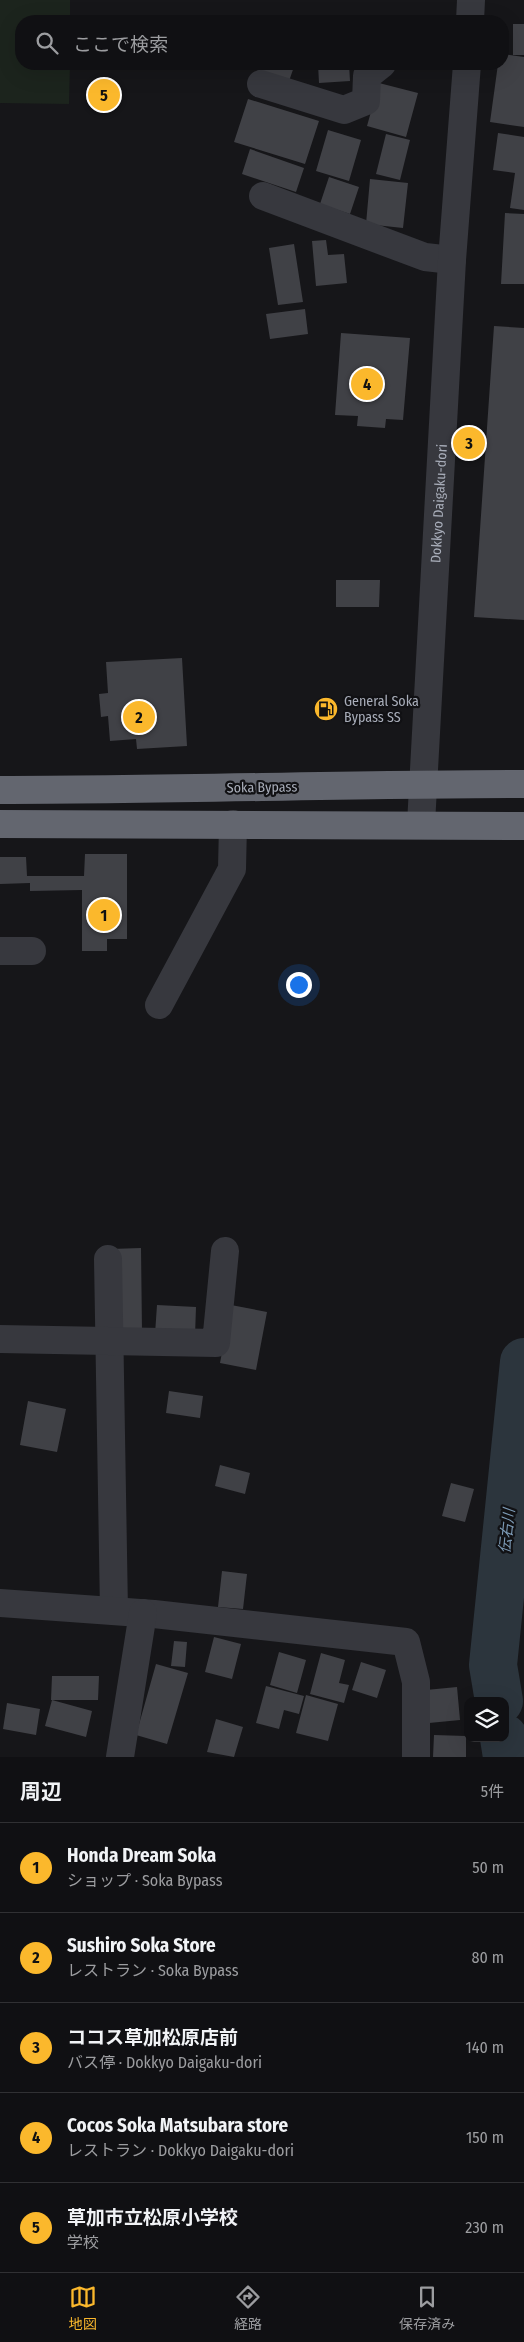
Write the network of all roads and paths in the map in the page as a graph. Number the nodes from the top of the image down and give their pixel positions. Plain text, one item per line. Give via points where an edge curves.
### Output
1 (471, 0) edge
2 (470, 15) edge
3 (374, 70) edge
4 (463, 70) edge
5 (261, 84) dead end
6 (264, 196) dead end
7 (452, 260) junction
8 (423, 784) junction
9 (524, 784) edge
10 (0, 790) edge
11 (0, 824) edge
12 (233, 824) junction
13 (421, 824) junction
14 (524, 826) edge
15 (0, 951) edge
16 (32, 951) dead end
17 (159, 1005) dead end
18 (224, 1252) dead end
19 (108, 1259) dead end
20 (0, 1339) edge
21 (109, 1341) junction
22 (0, 1603) edge
23 (114, 1611) junction
24 (143, 1614) junction
25 (120, 1757) edge
26 (416, 1757) edge

1 - 2 street
3 - 5 street via 367,76 366,101 344,110
4 - 7 street, Dokkyo Daigaku-dori
6 - 7 street via 425,257
7 - 8 street, Dokkyo Daigaku-dori
8 - 9 highway, Soka Bypass
8 - 10 highway, Soka Bypass
8 - 13 street, Dokkyo Daigaku-dori
11 - 12 highway
12 - 13 highway
12 - 17 street via 232,869
13 - 14 highway
15 - 16 street
18 - 21 street via 216,1343
19 - 21 street
20 - 21 street
21 - 23 street
22 - 23 street
23 - 24 street
24 - 25 street
24 - 26 street via 406,1642 416,1682

